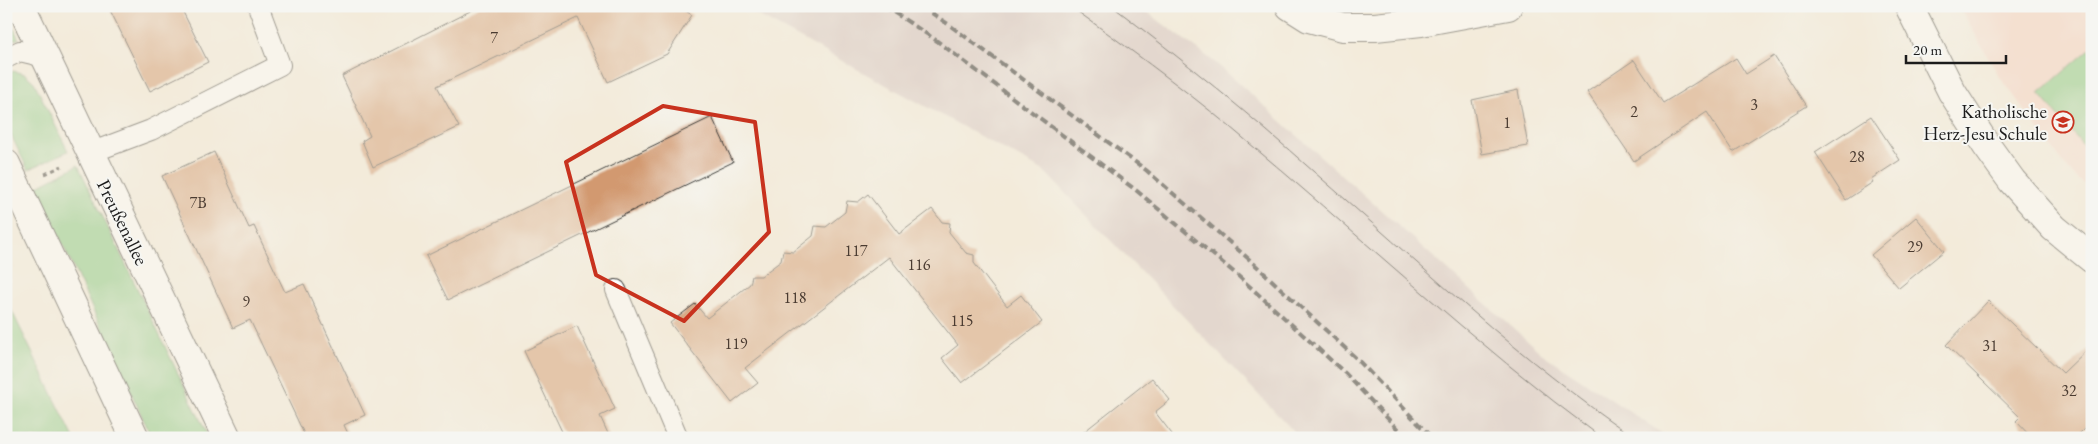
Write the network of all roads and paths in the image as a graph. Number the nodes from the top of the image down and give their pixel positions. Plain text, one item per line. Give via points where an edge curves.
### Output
1 (21, 6) edge
2 (258, 6) edge
3 (1290, 6) edge
4 (1508, 6) edge
5 (1909, 6) edge
6 (6, 58) edge
7 (45, 58) junction
8 (90, 153) junction
9 (12, 176) edge
10 (2092, 258) edge
11 (616, 290) dead end
12 (136, 438) edge
13 (228, 438) edge
14 (678, 438) edge

1 - 7 street, Preußenallee
2 - 8 lane via 280,65 151,130
3 - 4 street via 1309,18 1343,27 1422,22
5 - 10 street via 1952,92 2012,181 2054,228
6 - 7 lane via 20,51
7 - 8 street, Preußenallee
8 - 9 path
8 - 13 street, Preußenallee
9 - 12 street
11 - 14 lane

